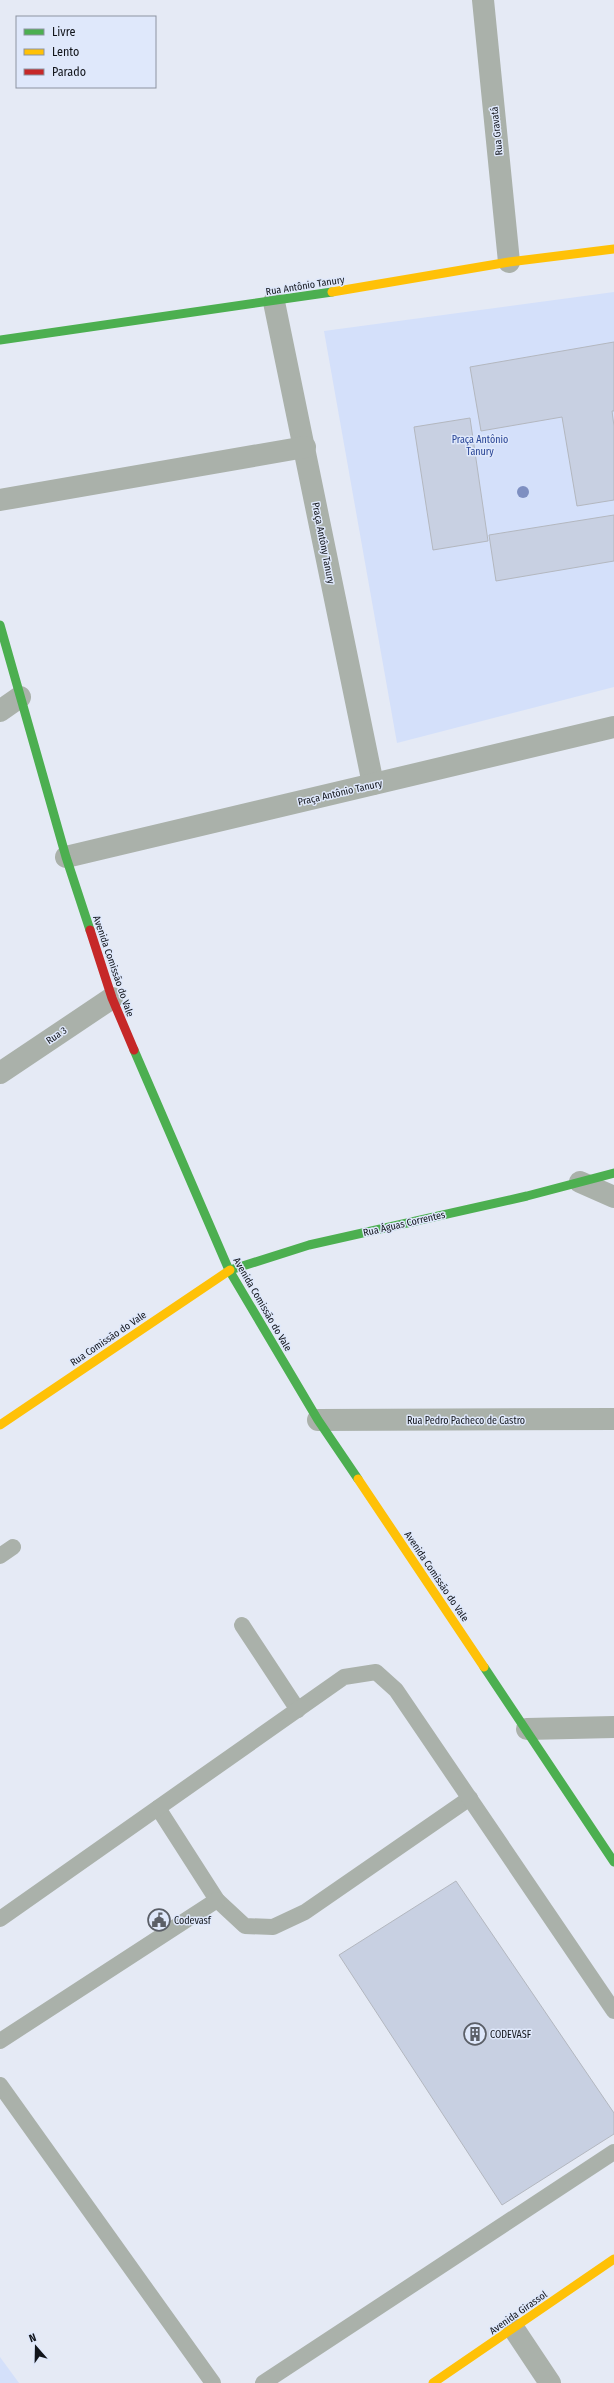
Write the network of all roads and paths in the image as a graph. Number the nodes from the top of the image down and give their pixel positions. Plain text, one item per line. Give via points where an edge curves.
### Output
1 (483, 0) edge
2 (614, 248) edge
3 (509, 262) junction
4 (274, 302) junction
5 (0, 340) edge
6 (305, 447) junction
7 (0, 500) edge
8 (0, 624) edge
9 (20, 697) junction
10 (0, 710) edge
11 (614, 727) edge
12 (373, 784) junction
13 (66, 857) junction
14 (112, 998) junction
15 (0, 1073) edge
16 (614, 1173) edge
17 (580, 1182) junction
18 (614, 1197) edge
19 (229, 1270) junction
20 (614, 1419) edge
21 (318, 1420) junction
22 (0, 1425) edge
23 (242, 1625) dead end
24 (298, 1710) junction
25 (614, 1727) edge
26 (527, 1729) junction
27 (470, 1798) junction
28 (158, 1808) junction
29 (614, 1862) edge
30 (217, 1900) junction
31 (0, 1919) edge
32 (614, 2011) edge
33 (0, 2042) edge
34 (0, 2085) edge
35 (614, 2152) edge
36 (614, 2259) edge
37 (514, 2329) junction
38 (213, 2383) edge
39 (263, 2383) edge
40 (433, 2383) edge
41 (550, 2383) edge

1 - 3 street, Rua Gravatá
2 - 3 street, Rua Antônio Tanury
3 - 4 street, Rua Antônio Tanury
4 - 5 street, Rua Antônio Tanury
4 - 6 street, Praça Antôny Tanury
6 - 7 street
6 - 12 street, Praça Antôny Tanury
8 - 9 street, Avenida Comissão do Vale
9 - 10 street
9 - 13 street, Avenida Comissão do Vale
11 - 12 street, Praça Antônio Tanury
12 - 13 street, Praça Antônio Tanury
13 - 14 street, Avenida Comissão do Vale
14 - 15 street, Rua 3
14 - 19 street, Avenida Comissão do Vale
16 - 17 street, Rua Águas Correntes
17 - 18 street
17 - 19 street, Rua Águas Correntes via 309,1245
19 - 21 street, Avenida Comissão do Vale
19 - 22 street, Rua Comissão do Vale
20 - 21 street, Rua Pedro Pacheco de Castro
21 - 26 street, Avenida Comissão do Vale
23 - 24 lane
24 - 27 lane via 344,1677 376,1672 396,1690
24 - 28 lane
25 - 26 street
26 - 29 street, Avenida Comissão do Vale
27 - 30 lane via 304,1912 273,1927 245,1926
27 - 32 lane
28 - 30 lane
28 - 31 lane
30 - 33 lane
34 - 38 lane
35 - 39 lane
36 - 37 street, Avenida Girassol
37 - 40 street, Avenida Girassol
37 - 41 street

